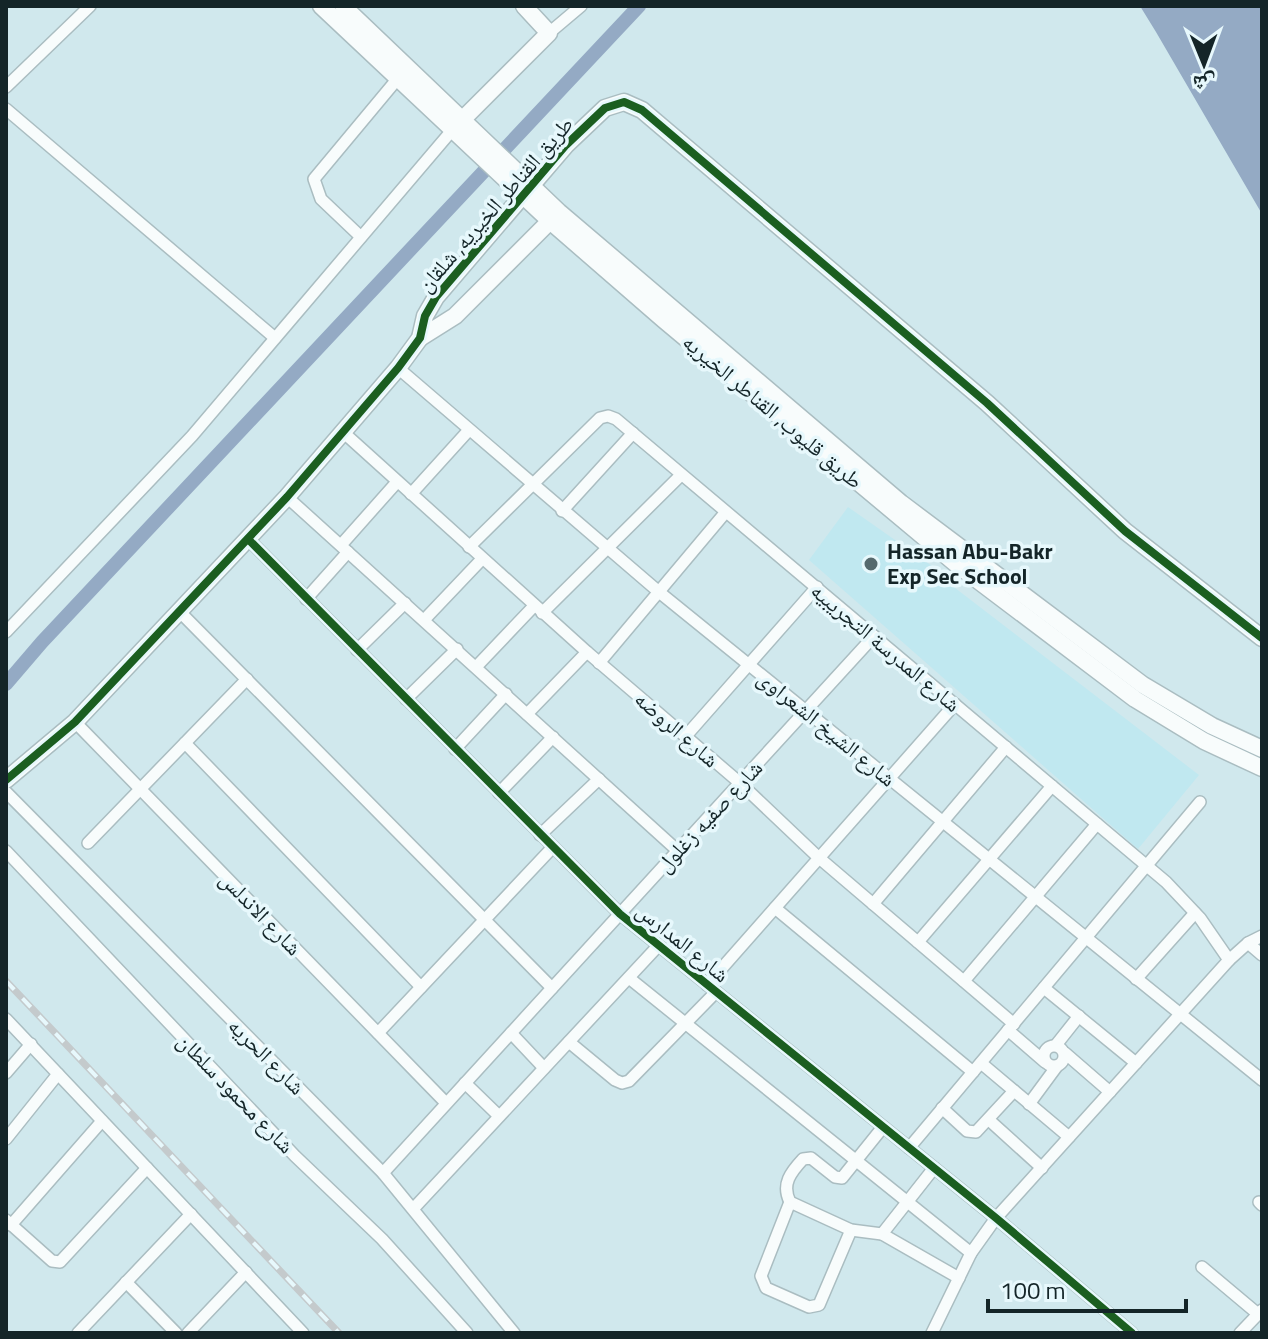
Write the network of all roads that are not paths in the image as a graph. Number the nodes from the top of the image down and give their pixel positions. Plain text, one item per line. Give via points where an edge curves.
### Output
1 (90, 6) edge
2 (321, 6) edge
3 (343, 6) edge
4 (524, 6) edge
5 (581, 6) edge
6 (549, 33) junction
7 (399, 77) junction
8 (6, 87) edge
9 (6, 109) edge
10 (458, 123) junction
11 (522, 186) junction
12 (554, 216) junction
13 (361, 237) junction
14 (275, 338) junction
15 (420, 338) junction
16 (398, 368) junction
17 (469, 430) junction
18 (343, 432) junction
19 (633, 433) junction
20 (681, 475) junction
21 (397, 482) junction
22 (532, 484) junction
23 (411, 494) junction
24 (287, 497) junction
25 (562, 511) junction
26 (725, 513) junction
27 (248, 539) junction
28 (469, 547) junction
29 (345, 548) junction
30 (607, 549) junction
31 (482, 559) junction
32 (817, 587) junction
33 (659, 592) junction
34 (306, 599) junction
35 (405, 603) junction
36 (538, 609) junction
37 (180, 612) junction
38 (424, 620) junction
39 (6, 632) edge
40 (1058, 633) junction
41 (874, 636) junction
42 (1262, 638) edge
43 (457, 649) junction
44 (357, 650) junction
45 (587, 652) junction
46 (599, 663) junction
47 (749, 665) junction
48 (476, 667) junction
49 (247, 679) junction
50 (506, 694) junction
51 (406, 699) junction
52 (955, 704) junction
53 (805, 711) junction
54 (527, 714) junction
55 (75, 722) junction
56 (553, 737) junction
57 (685, 737) junction
58 (185, 743) junction
59 (1006, 747) junction
60 (455, 749) junction
61 (1262, 749) edge
62 (1262, 768) edge
63 (599, 779) junction
64 (889, 779) junction
65 (6, 780) edge
66 (740, 783) junction
67 (1052, 786) junction
68 (140, 789) junction
69 (6, 792) edge
70 (499, 793) junction
71 (1200, 802) dead end
72 (942, 822) junction
73 (1097, 824) junction
74 (540, 835) junction
75 (88, 843) dead end
76 (553, 847) junction
77 (6, 851) edge
78 (678, 851) junction
79 (818, 857) junction
80 (989, 860) junction
81 (1146, 866) junction
82 (1035, 897) junction
83 (873, 904) junction
84 (775, 908) junction
85 (1195, 913) junction
86 (620, 914) junction
87 (485, 920) junction
88 (1262, 936) edge
89 (1085, 938) junction
90 (918, 942) junction
91 (1248, 943) junction
92 (659, 945) junction
93 (1262, 955) edge
94 (1229, 960) junction
95 (629, 978) junction
96 (1136, 979) junction
97 (964, 981) junction
98 (421, 987) junction
99 (552, 988) junction
100 (711, 988) junction
101 (1044, 988) junction
102 (1180, 1014) junction
103 (1079, 1016) junction
104 (6, 1019) edge
105 (685, 1023) junction
106 (1011, 1027) junction
107 (378, 1033) junction
108 (511, 1033) junction
109 (569, 1042) junction
110 (31, 1044) junction
111 (1060, 1049) junction
112 (1136, 1063) junction
113 (1052, 1064) junction
114 (977, 1067) junction
115 (544, 1068) junction
116 (6, 1073) edge
117 (58, 1074) junction
118 (1262, 1080) edge
119 (465, 1083) junction
120 (1014, 1091) junction
121 (1110, 1092) junction
122 (446, 1103) junction
123 (1029, 1104) junction
124 (942, 1108) junction
125 (499, 1116) junction
126 (989, 1120) junction
127 (102, 1121) junction
128 (883, 1127) junction
129 (1069, 1137) junction
130 (6, 1139) edge
131 (909, 1148) junction
132 (857, 1161) junction
133 (147, 1168) junction
134 (934, 1168) junction
135 (1042, 1168) junction
136 (383, 1173) junction
137 (790, 1202) junction
138 (908, 1202) junction
139 (414, 1208) junction
140 (191, 1214) junction
141 (996, 1218) junction
142 (8, 1223) edge
143 (851, 1230) junction
144 (882, 1234) junction
145 (971, 1253) junction
146 (1202, 1267) dead end
147 (246, 1272) junction
148 (959, 1278) junction
149 (126, 1282) junction
150 (1260, 1312) edge
151 (78, 1333) edge
152 (176, 1333) edge
153 (188, 1333) edge
154 (303, 1333) edge
155 (467, 1333) edge
156 (514, 1333) edge
157 (932, 1333) edge
158 (1132, 1333) edge
159 (1240, 1333) edge

1 - 8 street
2 - 7 street, طريق قليوب, القناطر الخيريه
3 - 10 street, طريق قليوب, القناطر الخيريه
4 - 6 street
5 - 6 street
6 - 10 street
7 - 10 street, طريق قليوب, القناطر الخيريه
7 - 13 street via 314,179 321,199
9 - 14 street
10 - 11 street, طريق قليوب, القناطر الخيريه
10 - 13 street
11 - 12 street, طريق قليوب, القناطر الخيريه
11 - 15 street, طريق القناطر الخيريه, شلقان via 436,297
11 - 42 street, طريق القناطر الخيريه, شلقان via 605,108 633,104 987,403 1125,531
12 - 15 street, طريق القناطر الخيريه, شلقان via 455,316
12 - 40 street, طريق قليوب, القناطر الخيريه via 664,320
13 - 14 street
14 - 39 street via 192,436
15 - 16 street, طريق القناطر الخيريه, شلقان
16 - 17 street, شارع الشيخ الشعراوى
16 - 18 street, طريق القناطر الخيريه, شلقان
17 - 22 street, شارع الشيخ الشعراوى
17 - 23 street
18 - 21 street, شارع الروضه
18 - 24 street, طريق القناطر الخيريه, شلقان
19 - 20 street, شارع المدرسة التجريبيه
19 - 22 street, شارع المدرسة التجريبيه via 612,417 600,418
19 - 25 street
20 - 26 street, شارع المدرسة التجريبيه
20 - 30 street
21 - 23 street, شارع الروضه
21 - 29 street
22 - 25 street, شارع الشيخ الشعراوى
22 - 28 street
23 - 28 street, شارع الروضه
24 - 27 street, طريق القناطر الخيريه, شلقان
24 - 29 street
25 - 30 street, شارع الشيخ الشعراوى
26 - 32 street, شارع المدرسة التجريبيه
26 - 33 street
27 - 34 street, شارع المدارس
27 - 37 street, طريق القناطر الخيريه, شلقان
28 - 31 street, شارع الروضه
29 - 34 street
29 - 35 street
30 - 33 street, شارع الشيخ الشعراوى
30 - 36 street
31 - 36 street, شارع الروضه
31 - 38 street
32 - 41 street, شارع المدرسة التجريبيه
32 - 47 street
33 - 46 street
33 - 47 street, شارع الشيخ الشعراوى
34 - 44 street, شارع المدارس
35 - 38 street
35 - 44 street
36 - 45 street, شارع الروضه
36 - 48 street
37 - 49 street
37 - 55 street, طريق القناطر الخيريه, شلقان
38 - 43 street
40 - 61 street, طريق قليوب, القناطر الخيريه via 1177,707
40 - 62 street, طريق قليوب, القناطر الخيريه via 1166,719
41 - 52 street, شارع المدرسة التجريبيه
41 - 53 street, شارع صفيه زغلول
43 - 48 street
43 - 51 street
44 - 51 street, شارع المدارس
45 - 46 street, شارع الروضه
45 - 54 street
46 - 57 street, شارع الروضه
47 - 53 street, شارع الشيخ الشعراوى
47 - 57 street
48 - 50 street
49 - 58 street
49 - 87 street
50 - 54 street
50 - 60 street
51 - 60 street, شارع المدارس
52 - 59 street, شارع المدرسة التجريبيه
52 - 64 street
53 - 64 street, شارع الشيخ الشعراوى
53 - 66 street, شارع صفيه زغلول
54 - 56 street
55 - 65 street, طريق القناطر الخيريه, شلقان
55 - 68 street, شارع الاندلس
56 - 63 street
56 - 70 street
57 - 66 street, شارع الروضه
58 - 68 street
58 - 98 street
59 - 67 street, شارع المدرسة التجريبيه
59 - 72 street
60 - 70 street, شارع المدارس
63 - 74 street
63 - 78 street
64 - 72 street, شارع الشيخ الشعراوى
64 - 79 street
66 - 78 street, شارع صفيه زغلول
66 - 79 street, شارع الروضه
67 - 73 street, شارع المدرسة التجريبيه
67 - 80 street
68 - 75 street
68 - 107 street, شارع الاندلس
69 - 136 street, شارع الحريه
70 - 74 street, شارع المدارس
71 - 81 street
72 - 80 street, شارع الشيخ الشعراوى
72 - 83 street
73 - 81 street, شارع المدرسة التجريبيه
73 - 82 street
74 - 76 street, شارع المدارس
76 - 86 street, شارع المدارس
76 - 87 street
77 - 155 street, شارع محمود سلطان
78 - 86 street, شارع صفيه زغلول
79 - 83 street, شارع الروضه
79 - 84 street
80 - 82 street, شارع الشيخ الشعراوى
80 - 90 street
81 - 85 street, شارع المدرسة التجريبيه
81 - 89 street
82 - 89 street, شارع الشيخ الشعراوى
82 - 97 street
83 - 90 street, شارع الروضه
84 - 100 street
84 - 114 street
85 - 94 street, شارع المدرسة التجريبيه
85 - 96 street
86 - 92 street, شارع المدارس
86 - 99 street, شارع صفيه زغلول
87 - 98 street
87 - 99 street
88 - 91 street
89 - 96 street, شارع الشيخ الشعراوى
89 - 101 street
90 - 97 street, شارع الروضه
91 - 93 street
91 - 94 street
92 - 95 street
92 - 100 street, شارع المدارس
94 - 102 street
95 - 105 street
95 - 109 street
96 - 102 street, شارع الشيخ الشعراوى
97 - 106 street, شارع الروضه
98 - 107 street
99 - 108 street, شارع صفيه زغلول
100 - 105 street
100 - 128 street, شارع المدارس
101 - 103 street
101 - 106 street
102 - 112 street
102 - 118 street, شارع الشيخ الشعراوى
103 - 111 street
103 - 112 street
104 - 110 street
105 - 109 street via 622,1083
105 - 132 street
106 - 113 street, شارع الروضه
106 - 114 street
107 - 122 street, شارع الاندلس
108 - 115 street
108 - 119 street, شارع صفيه زغلول
109 - 115 street
110 - 116 street
110 - 117 street
111 - 113 street via 1064,1061
111 - 113 street via 1045,1051
111 - 121 street
112 - 121 street
113 - 123 street
114 - 120 street
114 - 124 street
115 - 125 street
117 - 127 street
117 - 130 street
119 - 122 street, شارع صفيه زغلول
119 - 125 street
120 - 123 street
120 - 126 street
121 - 129 street
122 - 136 street, شارع صفيه زغلول
123 - 129 street
124 - 126 street via 967,1131 980,1130
124 - 131 street
125 - 139 street
126 - 135 street
127 - 133 street
127 - 142 street
128 - 131 street, شارع المدارس
128 - 132 street
129 - 135 street
131 - 134 street, شارع المدارس
132 - 137 street via 839,1178 811,1158 803,1159 786,1184
132 - 138 street
133 - 140 street
133 - 142 street via 60,1262
134 - 138 street
134 - 141 street, شارع المدارس
135 - 141 street
136 - 139 street, شارع الحريه
137 - 143 street
137 - 143 street via 761,1276 766,1288 809,1307 819,1305
138 - 144 street
138 - 145 street
139 - 156 street, شارع الحريه
140 - 147 street
140 - 149 street
141 - 145 street
141 - 158 street, شارع المدارس
143 - 144 street
144 - 148 street
145 - 148 street
146 - 150 street
147 - 153 street
147 - 154 street
148 - 157 street
149 - 151 street
149 - 152 street
150 - 159 street

